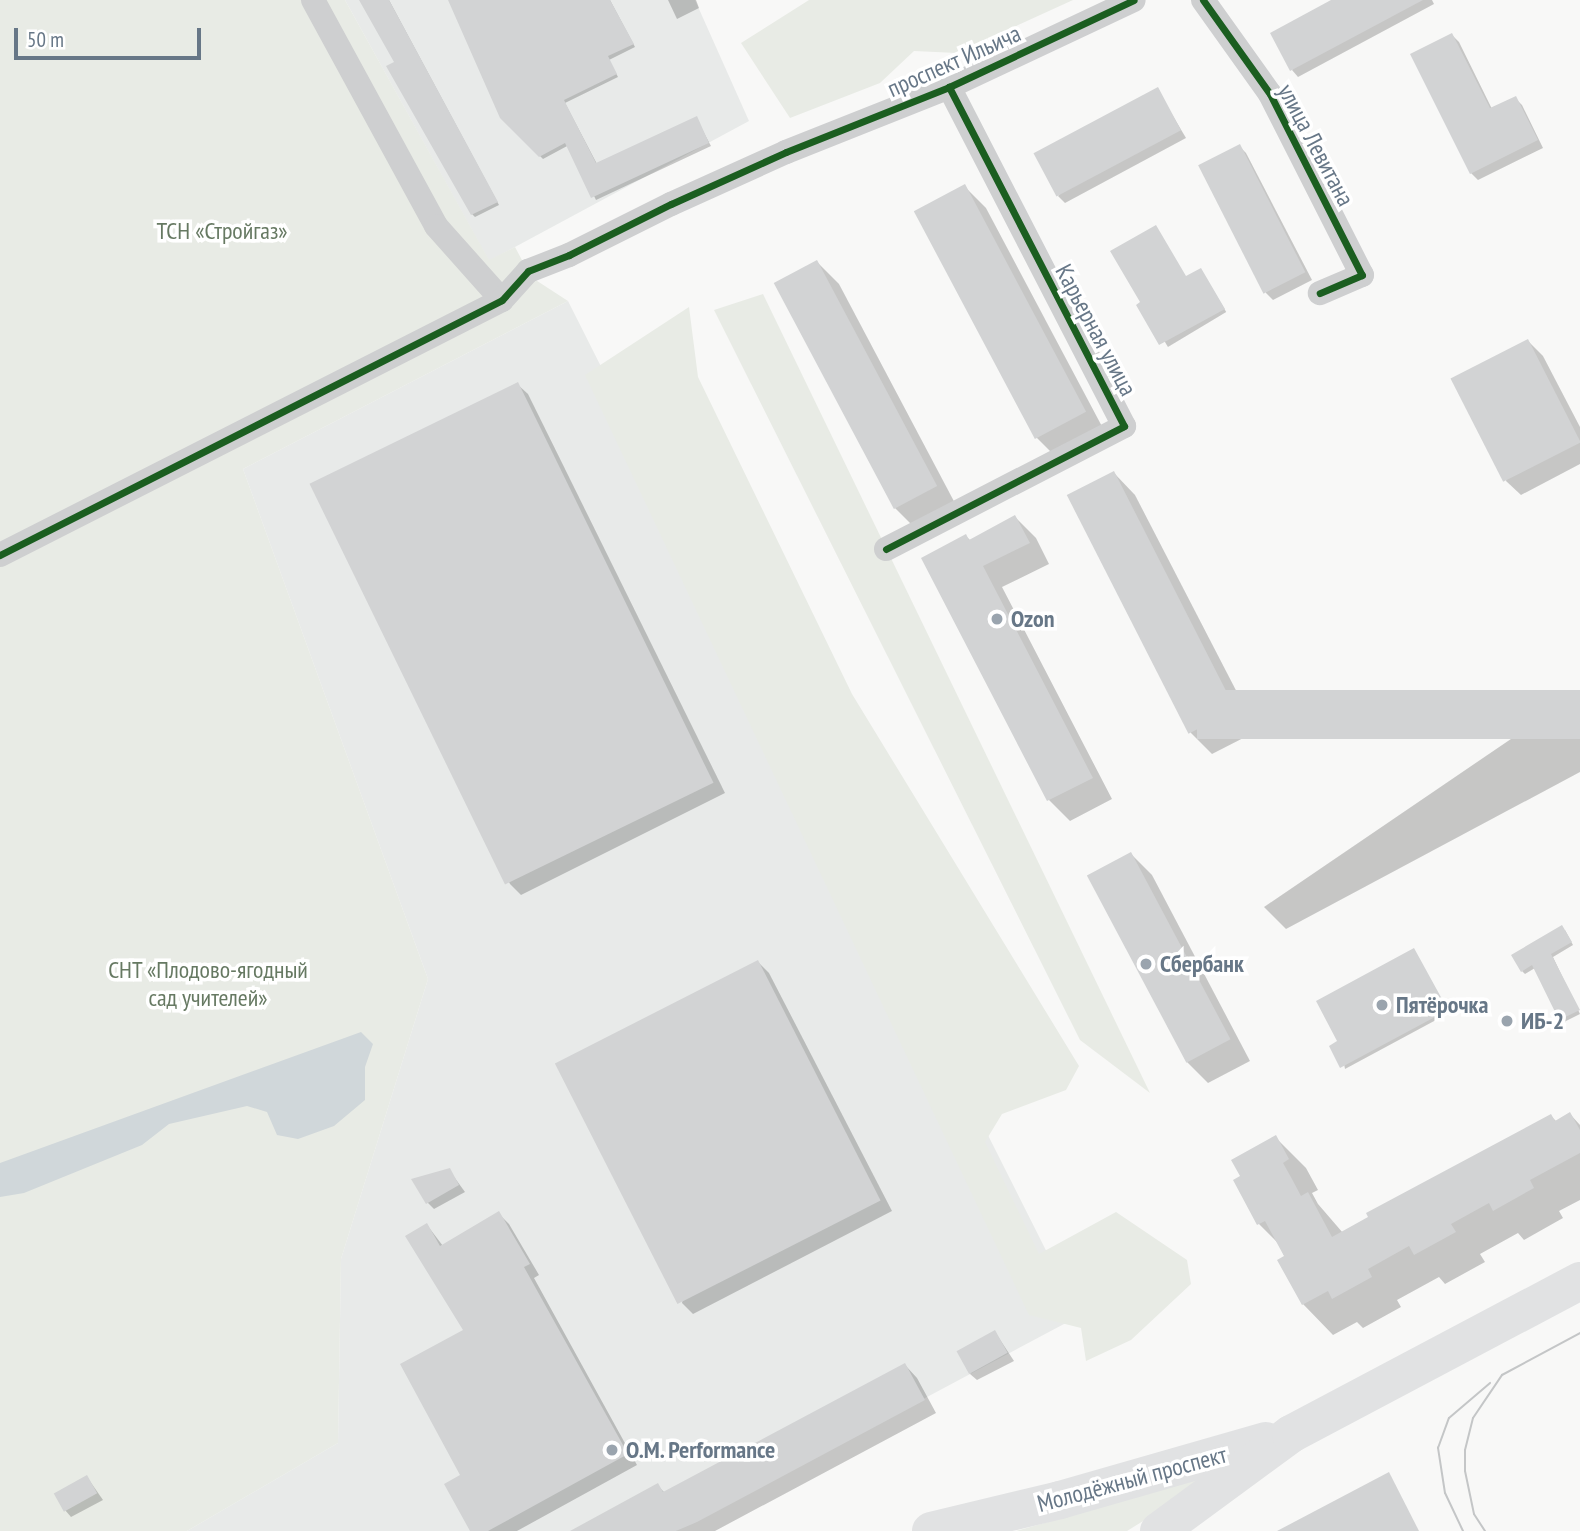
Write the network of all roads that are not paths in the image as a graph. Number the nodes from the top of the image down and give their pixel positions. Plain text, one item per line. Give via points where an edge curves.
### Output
1 (313, 0) edge
2 (1134, 0) edge
3 (1203, 0) edge
4 (949, 87) junction
5 (1320, 293) dead end
6 (502, 300) junction
7 (886, 549) dead end
8 (0, 555) edge
9 (1580, 1281) edge
10 (1291, 1434) junction
11 (931, 1531) edge
12 (1159, 1531) edge

1 - 6 street via 436,226
2 - 4 street, проспект Ильича
3 - 5 street, улица Левитана via 1270,94 1362,275
4 - 6 street, проспект Ильича via 786,152 528,271
4 - 7 street, Карьерная улица via 1124,426
6 - 8 street
9 - 10 main road, Молодёжный проспект
10 - 11 main road, Молодёжный проспект via 1060,1500
10 - 12 main road, Молодёжный проспект

